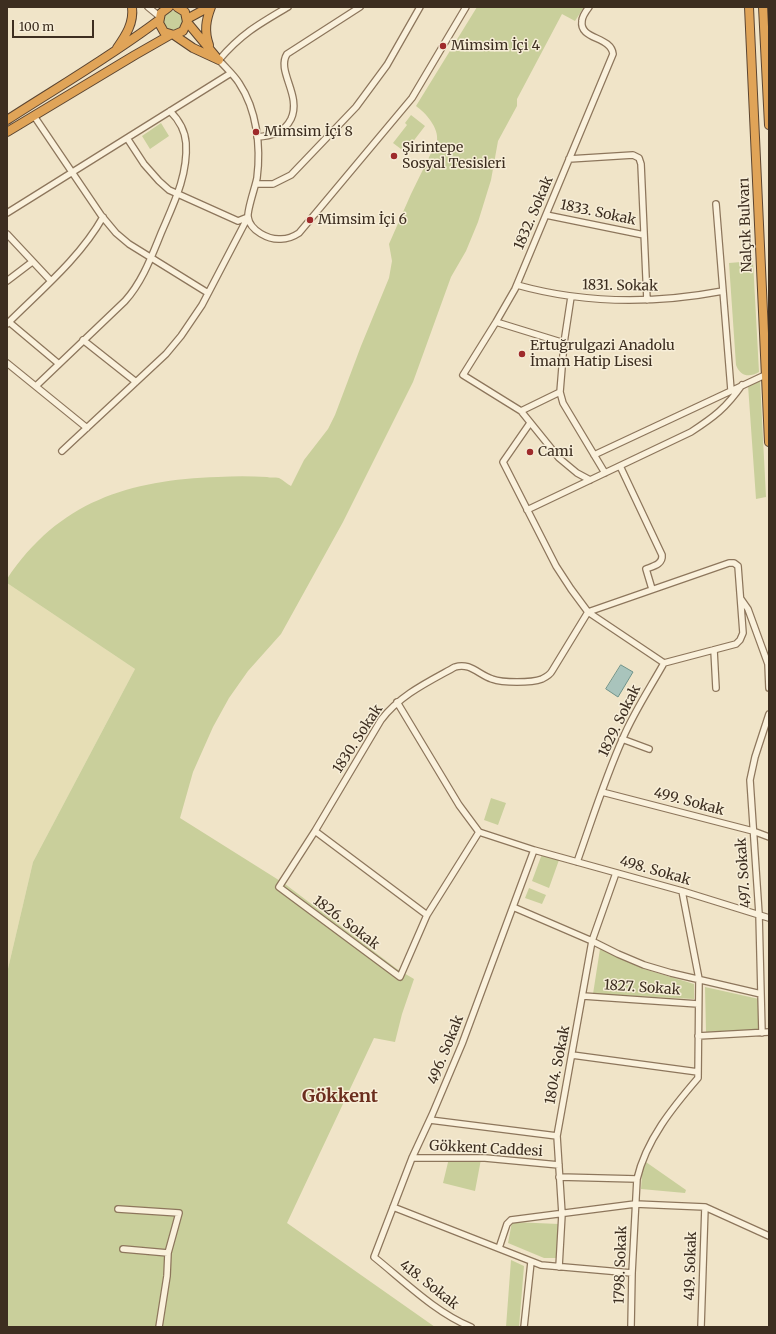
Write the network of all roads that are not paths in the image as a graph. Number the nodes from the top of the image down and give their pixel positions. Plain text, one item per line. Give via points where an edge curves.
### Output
1 (132, 7) edge
2 (148, 7) edge
3 (169, 7) edge
4 (177, 7) edge
5 (210, 7) edge
6 (288, 7) edge
7 (360, 7) edge
8 (420, 7) edge
9 (466, 7) edge
10 (589, 7) edge
11 (750, 7) edge
12 (763, 7) edge
13 (159, 18) junction
14 (187, 20) junction
15 (172, 35) junction
16 (210, 50) junction
17 (114, 53) junction
18 (219, 60) junction
19 (231, 73) junction
20 (170, 111) junction
21 (34, 116) junction
22 (7, 120) edge
23 (769, 125) edge
24 (7, 132) edge
25 (257, 137) junction
26 (127, 138) junction
27 (569, 159) junction
28 (72, 173) junction
29 (256, 184) junction
30 (177, 194) junction
31 (716, 204) dead end
32 (7, 213) edge
33 (546, 215) junction
34 (103, 217) junction
35 (248, 218) junction
36 (7, 234) edge
37 (644, 236) junction
38 (151, 258) junction
39 (32, 262) junction
40 (8, 281) edge
41 (51, 281) junction
42 (517, 285) junction
43 (723, 291) junction
44 (208, 293) junction
45 (571, 297) junction
46 (647, 300) junction
47 (496, 322) junction
48 (8, 323) edge
49 (83, 340) junction
50 (564, 343) junction
51 (7, 363) edge
52 (58, 364) junction
53 (765, 375) junction
54 (136, 382) junction
55 (742, 385) junction
56 (36, 386) junction
57 (731, 390) junction
58 (560, 392) junction
59 (521, 411) junction
60 (530, 422) junction
61 (87, 428) junction
62 (769, 442) edge
63 (62, 451) dead end
64 (594, 455) junction
65 (620, 466) junction
66 (605, 473) junction
67 (590, 480) junction
68 (527, 510) junction
69 (652, 589) junction
70 (740, 599) junction
71 (588, 612) junction
72 (714, 650) junction
73 (664, 664) junction
74 (716, 688) dead end
75 (769, 688) edge
76 (397, 702) junction
77 (769, 714) edge
78 (622, 739) junction
79 (649, 749) dead end
80 (602, 792) junction
81 (315, 831) junction
82 (753, 831) junction
83 (479, 832) junction
84 (769, 837) edge
85 (534, 850) junction
86 (577, 862) junction
87 (616, 873) junction
88 (279, 887) joint
89 (682, 891) junction
90 (513, 907) junction
91 (759, 914) junction
92 (427, 915) junction
93 (769, 918) edge
94 (592, 941) junction
95 (699, 979) junction
96 (760, 994) junction
97 (583, 996) junction
98 (698, 1004) junction
99 (769, 1032) edge
100 (762, 1033) junction
101 (698, 1036) junction
102 (572, 1055) junction
103 (698, 1072) junction
104 (430, 1120) junction
105 (557, 1136) junction
106 (412, 1158) junction
107 (559, 1165) junction
108 (559, 1177) junction
109 (637, 1179) junction
110 (635, 1204) junction
111 (393, 1207) junction
112 (705, 1207) junction
113 (118, 1209) dead end
114 (562, 1214) junction
115 (769, 1236) edge
116 (499, 1248) junction
117 (123, 1249) dead end
118 (168, 1253) junction
119 (374, 1257) joint
120 (531, 1262) junction
121 (559, 1267) junction
122 (632, 1273) junction
123 (159, 1327) edge
124 (471, 1327) edge
125 (524, 1327) edge
126 (631, 1327) edge
127 (701, 1327) edge

1 - 17 highway via 131,26
2 - 13 street
3 - 13 highway via 163,10
4 - 14 highway via 185,12
5 - 14 highway
5 - 16 highway via 206,19 206,37
6 - 18 street via 244,34
7 - 25 street via 287,54 283,64 294,98 292,116 286,127 278,132
8 - 29 street via 387,65 351,112 291,175 273,184
9 - 35 street via 412,98 299,233 285,239 270,237 254,228
10 - 27 street, 1832. Sokak via 582,19 582,28 608,44 613,54
11 - 53 highway, Nalçık Bulvarı
12 - 23 highway
13 - 15 highway via 161,30
13 - 17 highway
14 - 15 highway via 183,31
14 - 16 highway
15 - 18 highway
15 - 21 highway
16 - 18 highway
17 - 22 highway
18 - 19 street
19 - 20 street
19 - 25 street via 248,99
20 - 26 street
20 - 30 street via 180,124 186,143 185,166
21 - 24 highway
21 - 28 street
25 - 29 street
26 - 28 street
26 - 30 street via 155,176 166,188
27 - 33 street, 1832. Sokak
27 - 37 street via 633,155 639,158 642,164
28 - 32 street
28 - 34 street
29 - 35 street
30 - 35 street via 238,221
30 - 38 street
31 - 43 street
33 - 37 street, 1833. Sokak
33 - 42 street, 1832. Sokak
34 - 38 street via 123,239
34 - 41 street via 87,242
35 - 44 street
36 - 39 street
37 - 46 street
38 - 44 street
38 - 49 street via 131,294
39 - 40 street
39 - 41 street
41 - 48 street
42 - 45 street, 1831. Sokak
42 - 47 street, 1832. Sokak
43 - 46 street, 1831. Sokak
43 - 57 street
44 - 54 street via 181,336
45 - 46 street, 1831. Sokak
45 - 50 street
47 - 50 street
47 - 59 street, 1832. Sokak via 463,374
48 - 52 street
49 - 52 street
49 - 54 street
50 - 58 street
51 - 56 street
52 - 56 street
53 - 55 street
53 - 62 highway, Nalçık Bulvarı
54 - 61 street
55 - 57 street
55 - 65 street via 725,407 710,420 691,432
56 - 61 street
57 - 64 street
58 - 59 street
58 - 64 street
59 - 60 street
60 - 67 street via 558,458
60 - 68 street via 503,462
61 - 63 street
64 - 66 street
65 - 66 street
65 - 69 street via 662,555 660,562 646,569
66 - 67 street
67 - 68 street
68 - 71 street via 556,566
69 - 70 street via 733,563 738,566
69 - 71 street
70 - 72 street via 743,632 740,640 736,644
70 - 75 street via 748,609 768,664
71 - 73 street
71 - 76 street, 1830. Sokak via 550,674 544,678 502,682 488,678 472,668 455,667
72 - 73 street
72 - 74 street
73 - 78 street, 1829. Sokak
76 - 81 street, 1830. Sokak via 381,720
76 - 83 street via 459,805
77 - 82 street, 497. Sokak via 750,780
78 - 79 street
78 - 80 street, 1829. Sokak
80 - 82 street, 499. Sokak
80 - 86 street, 1829. Sokak
81 - 88 street, 1830. Sokak
81 - 92 street
82 - 84 street, 499. Sokak
82 - 91 street, 497. Sokak
83 - 85 street, 498. Sokak
83 - 92 street
85 - 86 street, 498. Sokak
85 - 90 street, 496. Sokak
86 - 87 street, 498. Sokak
87 - 89 street, 498. Sokak
87 - 94 street, 1804. Sokak
88 - 92 street, 1826. Sokak via 400,978
89 - 91 street, 498. Sokak
89 - 95 street
90 - 94 street
90 - 104 street, 496. Sokak via 462,1044
91 - 93 street, 498. Sokak
91 - 96 street, 497. Sokak
94 - 95 street via 644,965
94 - 97 street, 1804. Sokak
95 - 96 street
95 - 98 street
96 - 100 street, 497. Sokak
97 - 98 street, 1827. Sokak
97 - 102 street, 1804. Sokak
98 - 101 street
99 - 100 street
100 - 101 street
101 - 103 street
102 - 103 street
102 - 105 street, 1804. Sokak
103 - 109 street, 1798. Sokak via 698,1078 661,1125 644,1157
104 - 105 street
104 - 106 street, 496. Sokak
105 - 107 street, 1804. Sokak
106 - 107 street, Gökkent Caddesi via 485,1158
106 - 111 street, 496. Sokak
107 - 108 street, 1804. Sokak
108 - 109 street
108 - 114 street, 1804. Sokak
109 - 110 street, 1798. Sokak
110 - 112 street
110 - 114 street
110 - 122 street, 1798. Sokak
111 - 116 street
111 - 119 street, 496. Sokak
112 - 115 street
112 - 127 street, 419. Sokak
113 - 118 street via 179,1213
114 - 116 street via 512,1220 507,1224
114 - 121 street, 1804. Sokak
116 - 120 street
117 - 118 street
118 - 123 street
119 - 124 street, 418. Sokak via 441,1311
120 - 121 street
120 - 125 street
121 - 122 street
122 - 126 street, 1798. Sokak

